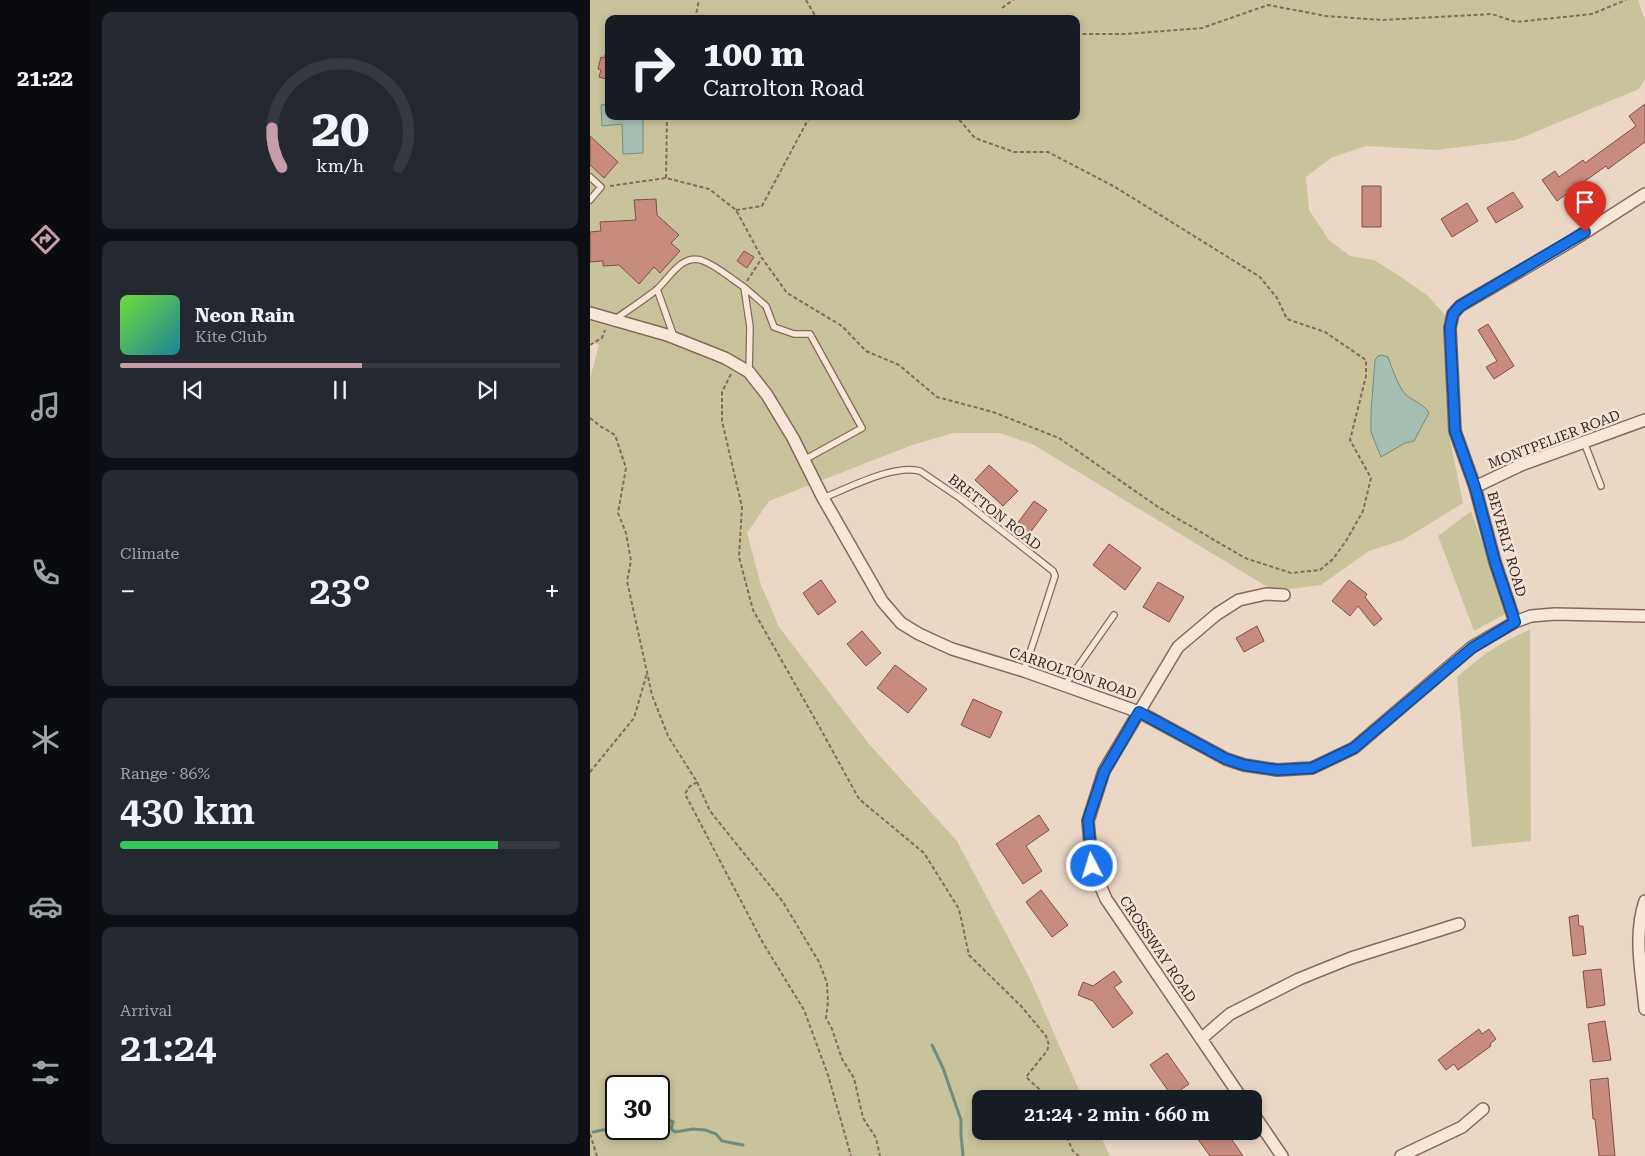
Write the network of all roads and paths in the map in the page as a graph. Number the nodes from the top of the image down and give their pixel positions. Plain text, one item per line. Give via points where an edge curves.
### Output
1 (699, 0) edge
2 (806, 0) edge
3 (1013, 0) edge
4 (1626, 0) edge
5 (1002, 8) dead end
6 (696, 15) edge
7 (815, 15) edge
8 (1080, 34) edge
9 (667, 120) edge
10 (808, 120) edge
11 (959, 120) edge
12 (590, 177) edge
13 (666, 178) junction
14 (601, 187) junction
15 (1645, 194) edge
16 (590, 200) edge
17 (736, 210) junction
18 (762, 258) junction
19 (744, 287) junction
20 (657, 289) junction
21 (590, 313) edge
22 (614, 320) junction
23 (605, 330) dead end
24 (675, 338) junction
25 (590, 345) edge
26 (736, 364) junction
27 (749, 372) junction
28 (590, 418) edge
29 (1645, 420) edge
30 (1584, 442) junction
31 (804, 460) junction
32 (1601, 486) dead end
33 (1475, 487) junction
34 (823, 498) junction
35 (1284, 595) dead end
36 (1114, 615) dead end
37 (1645, 616) edge
38 (1515, 622) junction
39 (1024, 670) junction
40 (647, 671) junction
41 (1065, 685) junction
42 (1139, 712) junction
43 (590, 772) edge
44 (697, 782) junction
45 (1645, 901) edge
46 (1459, 924) dead end
47 (1645, 1009) edge
48 (1201, 1039) junction
49 (1041, 1090) edge
50 (1236, 1090) edge
51 (1483, 1109) dead end
52 (1262, 1127) edge
53 (590, 1134) edge
54 (1068, 1140) edge
55 (597, 1156) edge
56 (851, 1156) edge
57 (880, 1156) edge
58 (1079, 1156) edge
59 (1282, 1156) edge
60 (1401, 1156) edge

1 - 6 path
2 - 7 path
3 - 5 path
4 - 8 path via 1592,14 1516,22 1492,14 1382,20 1336,17 1268,5 1202,28
9 - 13 path
10 - 17 path via 762,206
11 - 18 path via 975,138 1014,152 1048,152 1115,187 1260,277 1277,298 1287,319 1325,332 1366,360 1366,376 1350,440 1371,478 1364,510 1333,559 1320,570 1291,573 1245,558 1158,507 1060,438 993,412 937,397 898,365 866,351 842,326 787,293
12 - 14 lane
13 - 14 path
13 - 17 path via 709,189
14 - 16 lane
15 - 33 street, BEVERLY ROAD via 1570,242 1475,296 1453,314 1450,328 1455,431
17 - 18 path
18 - 19 path
19 - 20 lane via 700,260 689,260 674,270
19 - 27 lane via 750,327
19 - 31 lane via 766,306 774,326 794,334 810,334 862,428
20 - 22 lane
20 - 24 lane
21 - 22 street, CARROLTON ROAD
22 - 24 street, CARROLTON ROAD
23 - 25 path via 602,338
24 - 26 street, CARROLTON ROAD
26 - 27 street, CARROLTON ROAD
26 - 49 path via 722,392 722,421 742,507 739,557 753,610 859,799 924,853 959,909 969,955 1021,1006 1046,1036 1047,1051 1026,1076
27 - 31 street, CARROLTON ROAD via 767,396
28 - 40 path via 615,435 626,468 618,513 626,533 631,561 627,581
29 - 30 street, MONTPELIER ROAD
30 - 32 lane
30 - 33 street, MONTPELIER ROAD via 1521,465
31 - 34 street, CARROLTON ROAD
33 - 38 street, BEVERLY ROAD
34 - 39 street, CARROLTON ROAD via 882,601 901,623 952,649
34 - 39 lane, BRETTON ROAD via 878,476 913,469 920,471 960,498 1053,572 1055,576
35 - 42 street, CROSSWAY ROAD via 1266,594 1239,600 1216,614 1178,648
36 - 41 lane
37 - 38 street, CARROLTON ROAD via 1556,614 1531,616
38 - 42 street, CARROLTON ROAD via 1472,648 1354,748 1312,768 1277,770 1244,765 1226,759
39 - 41 street, CARROLTON ROAD
40 - 43 path via 634,718
40 - 44 path via 652,695 668,736
41 - 42 street, CARROLTON ROAD
42 - 48 street, CROSSWAY ROAD via 1104,772 1088,820 1092,866 1106,899
44 - 56 path via 685,794 763,943 804,1010 828,1075
44 - 57 path via 710,812 784,902 819,962 827,983 826,1018 854,1078 863,1118 876,1138
45 - 47 street via 1640,925
46 - 48 street via 1351,958 1299,979 1230,1014
48 - 50 street, CROSSWAY ROAD
51 - 60 street via 1462,1127
52 - 59 street
53 - 55 path
54 - 58 path

